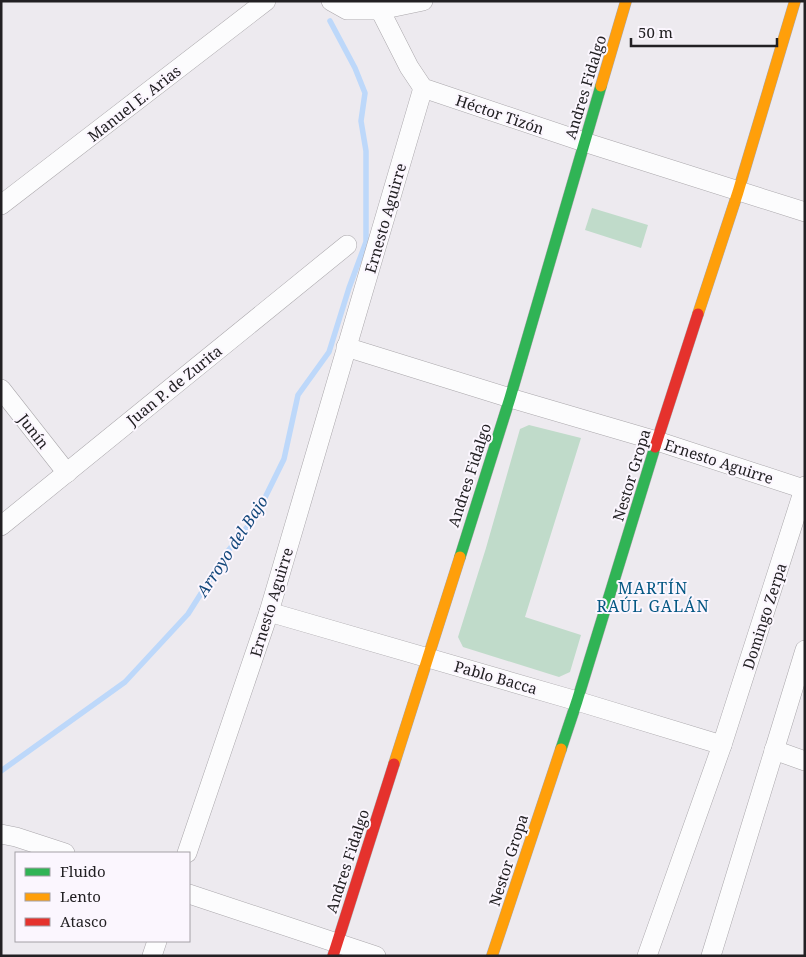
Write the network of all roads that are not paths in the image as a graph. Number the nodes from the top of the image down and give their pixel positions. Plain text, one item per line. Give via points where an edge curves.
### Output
1 (266, 1) edge
2 (331, 1) edge
3 (424, 1) edge
4 (626, 1) edge
5 (795, 1) edge
6 (380, 10) junction
7 (423, 88) junction
8 (584, 142) junction
9 (738, 192) junction
10 (1, 205) edge
11 (805, 212) edge
12 (347, 245) dead end
13 (346, 347) junction
14 (1, 389) edge
15 (510, 398) junction
16 (657, 441) junction
17 (67, 472) junction
18 (804, 488) edge
19 (1, 526) edge
20 (269, 612) junction
21 (805, 650) edge
22 (427, 658) junction
23 (577, 701) junction
24 (722, 746) junction
25 (774, 750) junction
26 (805, 761) edge
27 (1, 834) edge
28 (62, 852) edge
29 (187, 852) edge
30 (190, 894) edge
31 (157, 942) edge
32 (335, 949) edge
33 (152, 956) edge
34 (376, 956) edge
35 (492, 956) edge
36 (647, 956) edge
37 (711, 956) edge

1 - 10 street, Manuel E. Arias
2 - 6 street via 347,10
3 - 6 street
4 - 8 street, Andres Fidalgo
5 - 9 street, Nestor Gropa
6 - 7 street
7 - 8 street, Héctor Tizón
7 - 13 street, Ernesto Aguirre
8 - 9 street, Héctor Tizón
8 - 15 street, Andres Fidalgo
9 - 11 street, Héctor Tizón
9 - 16 street, Nestor Gropa
12 - 17 street, Juan P. de Zurita
13 - 15 street, Ernesto Aguirre
13 - 20 street, Ernesto Aguirre
14 - 17 street, Junín
15 - 16 street, Ernesto Aguirre
15 - 22 street, Andres Fidalgo
16 - 18 street, Ernesto Aguirre
16 - 23 street, Nestor Gropa
17 - 19 street, Juan P. de Zurita
18 - 24 street, Domingo Zerpa
20 - 22 street, Pablo Bacca
20 - 29 street, Ernesto Aguirre
21 - 25 street
22 - 23 street, Pablo Bacca
22 - 32 street, Andres Fidalgo
23 - 24 street, Pablo Bacca
23 - 35 street, Nestor Gropa
24 - 36 street, Domingo Zerpa
25 - 26 street
25 - 37 street
27 - 28 street
30 - 32 street
31 - 33 street
32 - 34 street

